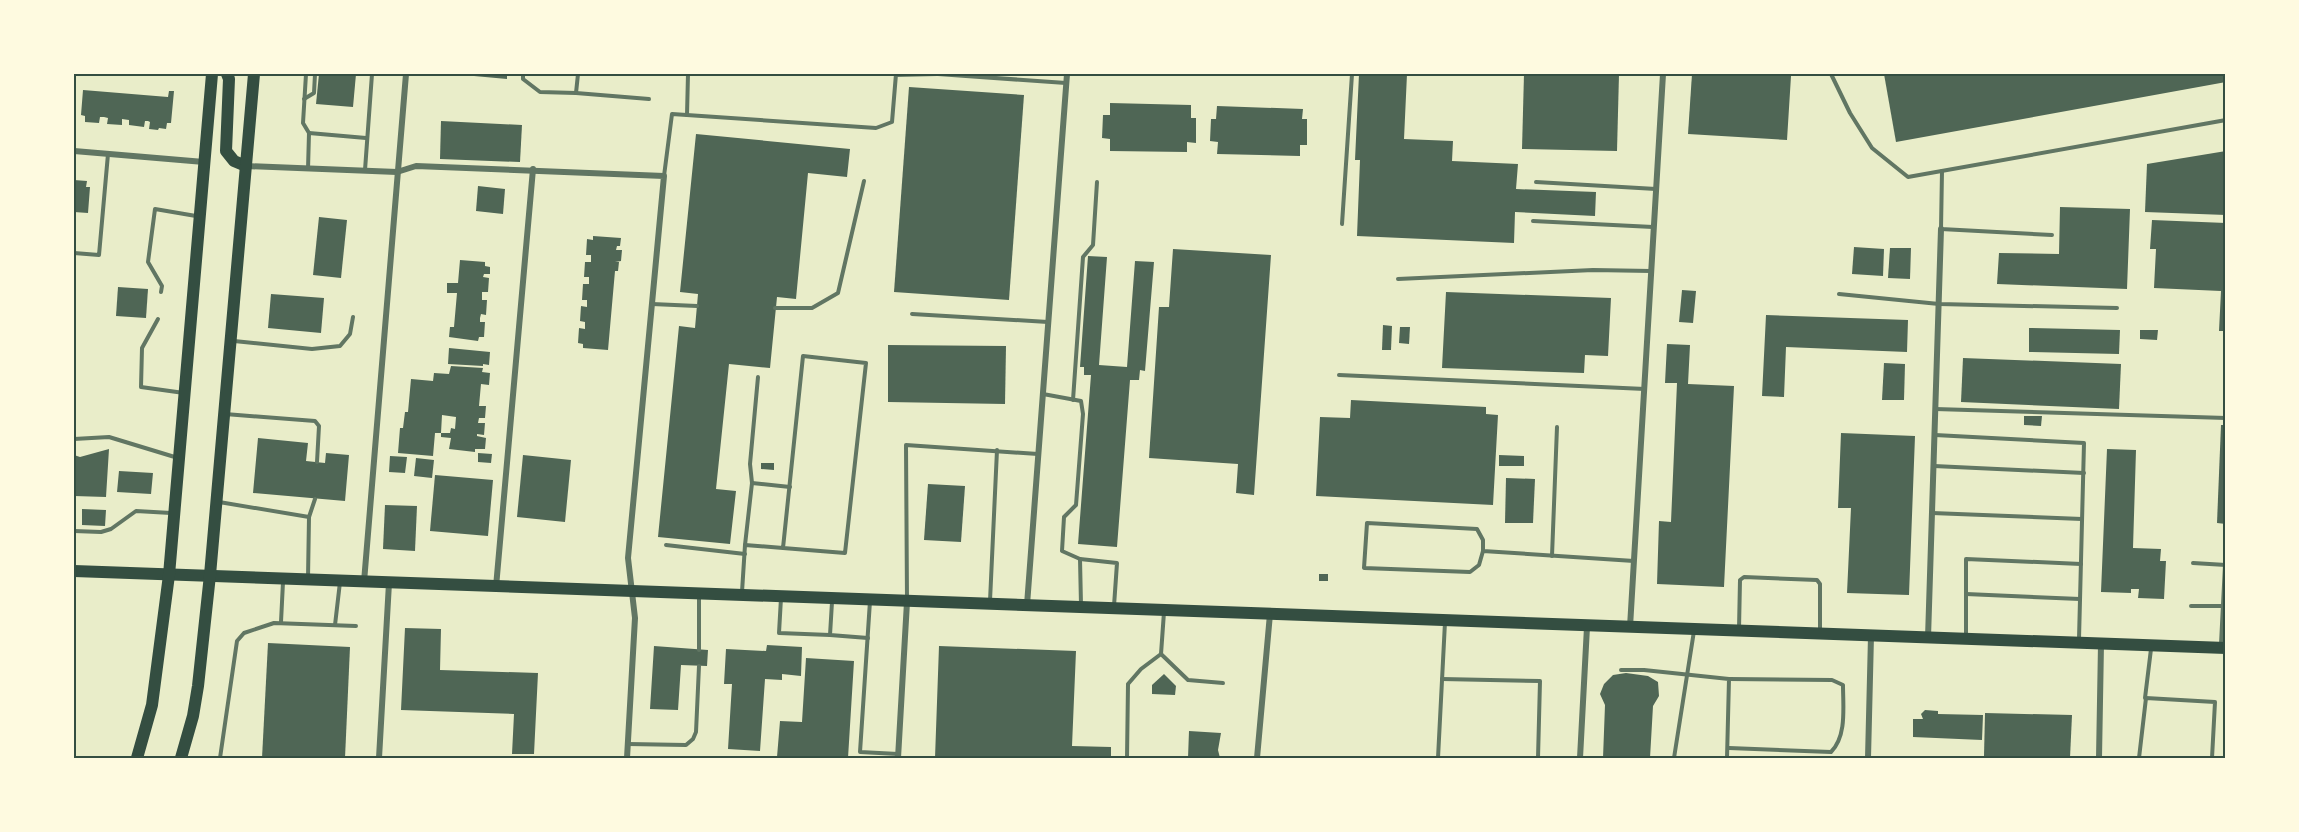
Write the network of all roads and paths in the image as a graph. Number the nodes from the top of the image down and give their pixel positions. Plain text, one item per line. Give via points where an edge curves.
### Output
1 (212, 74) edge
2 (226, 74) edge
3 (255, 74) edge
4 (306, 74) edge
5 (315, 74) edge
6 (372, 74) edge
7 (405, 74) edge
8 (523, 74) edge
9 (578, 74) edge
10 (688, 74) edge
11 (896, 74) edge
12 (938, 74) edge
13 (1067, 74) edge
14 (1352, 74) edge
15 (1663, 74) edge
16 (1831, 74) edge
17 (1066, 83) junction
18 (576, 93) junction
19 (304, 99) junction
20 (649, 99) dead end
21 (687, 115) junction
22 (2226, 120) edge
23 (309, 133) junction
24 (366, 138) junction
25 (74, 151) edge
26 (108, 154) junction
27 (205, 162) junction
28 (246, 166) junction
29 (308, 169) junction
30 (533, 169) junction
31 (365, 171) junction
32 (1942, 171) junction
33 (397, 172) junction
34 (664, 176) junction
35 (864, 181) dead end
36 (1097, 182) dead end
37 (1536, 182) dead end
38 (1657, 189) junction
39 (200, 217) junction
40 (1533, 221) dead end
41 (1342, 224) dead end
42 (1654, 227) junction
43 (1941, 229) junction
44 (2052, 235) dead end
45 (74, 253) edge
46 (1652, 271) junction
47 (1398, 279) dead end
48 (161, 292) dead end
49 (1839, 294) dead end
50 (652, 303) junction
51 (1939, 304) junction
52 (697, 306) dead end
53 (776, 308) dead end
54 (2117, 308) dead end
55 (912, 314) dead end
56 (352, 316) dead end
57 (158, 319) dead end
58 (1048, 322) junction
59 (231, 341) junction
60 (1339, 375) dead end
61 (758, 377) dead end
62 (1645, 389) junction
63 (184, 393) junction
64 (1043, 394) junction
65 (1073, 400) junction
66 (1935, 409) junction
67 (224, 414) junction
68 (2226, 418) edge
69 (1557, 427) dead end
70 (1934, 435) junction
71 (74, 439) edge
72 (997, 450) junction
73 (1039, 454) junction
74 (179, 458) junction
75 (316, 462) dead end
76 (1933, 466) junction
77 (2084, 473) junction
78 (752, 483) junction
79 (790, 487) junction
80 (315, 499) dead end
81 (217, 502) junction
82 (174, 513) junction
83 (1932, 513) junction
84 (309, 517) junction
85 (2082, 519) junction
86 (74, 531) edge
87 (666, 545) dead end
88 (745, 545) junction
89 (783, 548) junction
90 (1483, 551) junction
91 (744, 554) junction
92 (1552, 556) junction
93 (1080, 559) junction
94 (1634, 561) junction
95 (2193, 563) dead end
96 (2081, 564) junction
97 (2225, 565) edge
98 (74, 571) edge
99 (168, 575) junction
100 (210, 575) junction
101 (284, 578) junction
102 (308, 578) junction
103 (340, 581) junction
104 (364, 582) junction
105 (389, 583) junction
106 (496, 587) junction
107 (632, 591) junction
108 (699, 594) junction
109 (1966, 594) junction
110 (741, 595) junction
111 (781, 597) junction
112 (833, 598) junction
113 (2080, 599) junction
114 (870, 600) junction
115 (907, 602) junction
116 (990, 605) junction
117 (1027, 606) junction
118 (2191, 606) dead end
119 (2224, 606) edge
120 (1081, 608) junction
121 (1114, 609) junction
122 (1164, 611) junction
123 (1270, 614) junction
124 (1445, 621) junction
125 (281, 623) junction
126 (335, 625) junction
127 (356, 626) dead end
128 (1587, 627) junction
129 (1630, 628) junction
130 (1694, 630) junction
131 (1739, 632) junction
132 (1820, 634) junction
133 (830, 636) junction
134 (1871, 636) junction
135 (868, 638) junction
136 (1928, 638) junction
137 (1966, 639) junction
138 (2079, 643) junction
139 (2101, 644) junction
140 (2151, 645) junction
141 (2223, 648) edge
142 (699, 650) dead end
143 (1161, 654) junction
144 (699, 666) dead end
145 (1621, 670) dead end
146 (1687, 676) junction
147 (1442, 679) junction
148 (1729, 679) junction
149 (1224, 683) dead end
150 (2145, 698) junction
151 (627, 744) junction
152 (1729, 747) junction
153 (898, 756) edge
154 (137, 759) edge
155 (181, 759) edge
156 (220, 759) edge
157 (379, 759) edge
158 (627, 759) edge
159 (1127, 759) edge
160 (1257, 759) edge
161 (1438, 759) edge
162 (1538, 759) edge
163 (1580, 759) edge
164 (1674, 759) edge
165 (1727, 759) edge
166 (1868, 759) edge
167 (2099, 759) edge
168 (2139, 759) edge
169 (2212, 759) edge

1 - 27 main road
2 - 28 main road via 226,151 234,161
3 - 28 main road
4 - 19 lane
5 - 19 lane via 314,93
6 - 24 lane
7 - 33 street
8 - 18 lane via 523,79 540,92
9 - 18 lane
10 - 21 lane
11 - 12 lane
11 - 21 lane via 892,122 876,128
12 - 17 lane
13 - 17 street
14 - 41 lane
15 - 38 street
16 - 32 lane via 1872,148 1908,177
17 - 58 street
18 - 20 lane
19 - 23 lane via 303,123
21 - 34 lane via 672,114
22 - 32 lane
23 - 24 lane
23 - 29 lane
24 - 31 lane
25 - 26 street
26 - 27 street
26 - 45 lane via 99,255
27 - 39 main road
28 - 29 street
28 - 59 main road
29 - 31 street
30 - 33 street via 416,166
30 - 34 street
30 - 106 street
31 - 33 street
32 - 43 lane
33 - 104 street
34 - 50 street
35 - 53 lane via 837,293 812,308
36 - 65 lane via 1093,245 1083,257
37 - 38 lane
38 - 42 street
39 - 48 lane via 155,209 148,262 162,286
39 - 63 main road
40 - 42 lane
42 - 46 street
43 - 44 lane
43 - 51 street
46 - 47 lane
46 - 62 street
49 - 51 lane
50 - 52 lane
50 - 107 street via 628,558
51 - 54 lane
51 - 66 street
55 - 58 lane
56 - 59 lane via 350,333 340,346 312,349
57 - 63 lane via 142,348 141,387
58 - 64 street
59 - 67 main road
60 - 62 lane
61 - 78 lane via 750,465
62 - 94 street
63 - 74 main road
64 - 65 lane
64 - 73 street
65 - 93 lane via 1081,401 1083,414 1076,505 1064,518 1062,551
66 - 68 lane
66 - 70 street
67 - 75 lane via 315,421 319,426
67 - 81 main road
69 - 92 lane
70 - 76 street
70 - 77 lane via 2084,442
71 - 74 lane via 109,437
72 - 73 lane
72 - 115 lane via 906,445
72 - 116 lane
73 - 117 street
74 - 82 main road
76 - 77 lane
76 - 83 street
77 - 85 lane
78 - 79 lane
78 - 88 lane
79 - 89 lane
79 - 89 lane via 803,356 866,363 845,553
80 - 84 lane
81 - 84 lane
81 - 100 main road
82 - 86 lane via 136,512 111,529
82 - 99 main road
83 - 85 lane
83 - 136 street
84 - 102 lane
85 - 96 lane
87 - 91 lane
88 - 89 lane
88 - 91 lane
90 - 90 lane via 1479,566 1470,573 1365,568 1366,523 1477,529
90 - 92 lane
91 - 110 lane
92 - 94 lane
93 - 120 lane
93 - 121 lane via 1117,563
94 - 129 street
95 - 97 lane
96 - 109 lane via 1966,559
96 - 113 lane
97 - 119 lane
98 - 99 main road
99 - 100 main road
99 - 154 main road via 153,696
100 - 101 main road
100 - 155 main road via 198,686
101 - 102 main road
101 - 125 lane
102 - 103 main road
103 - 104 main road
103 - 126 lane
104 - 105 main road
105 - 106 main road
105 - 157 street
106 - 107 main road
107 - 108 main road
107 - 151 street via 635,618
108 - 110 main road
108 - 142 lane
109 - 113 lane
109 - 137 lane
110 - 111 main road
111 - 112 main road
111 - 133 lane via 778,633
112 - 114 main road
112 - 133 lane
113 - 138 lane
114 - 115 main road
114 - 135 lane
115 - 116 main road
115 - 153 street
116 - 117 main road
117 - 120 main road
118 - 119 lane
119 - 141 lane
120 - 121 main road
121 - 122 main road
122 - 123 main road
122 - 143 lane
123 - 124 main road
123 - 160 street
124 - 128 main road
124 - 147 lane
125 - 126 lane
125 - 156 lane via 244,633 237,641
126 - 127 lane
128 - 129 main road
128 - 163 street
129 - 130 main road
130 - 131 main road
130 - 146 lane
131 - 132 main road
131 - 132 lane via 1740,580 1744,577 1817,580
132 - 134 main road
133 - 135 lane
134 - 136 main road
134 - 166 street
135 - 153 lane via 860,752
136 - 137 main road
137 - 138 main road
138 - 139 main road
139 - 140 main road
139 - 167 street
140 - 141 main road
140 - 150 lane
143 - 149 lane via 1188,680
143 - 159 lane via 1128,684
144 - 151 lane via 693,739 686,745
145 - 146 lane
146 - 148 lane
146 - 164 lane
147 - 161 lane
147 - 162 lane via 1540,681
148 - 152 lane
148 - 152 lane via 1832,680 1843,685 1840,736 1831,752
150 - 168 lane
150 - 169 lane via 2215,702
151 - 158 street
152 - 165 lane

